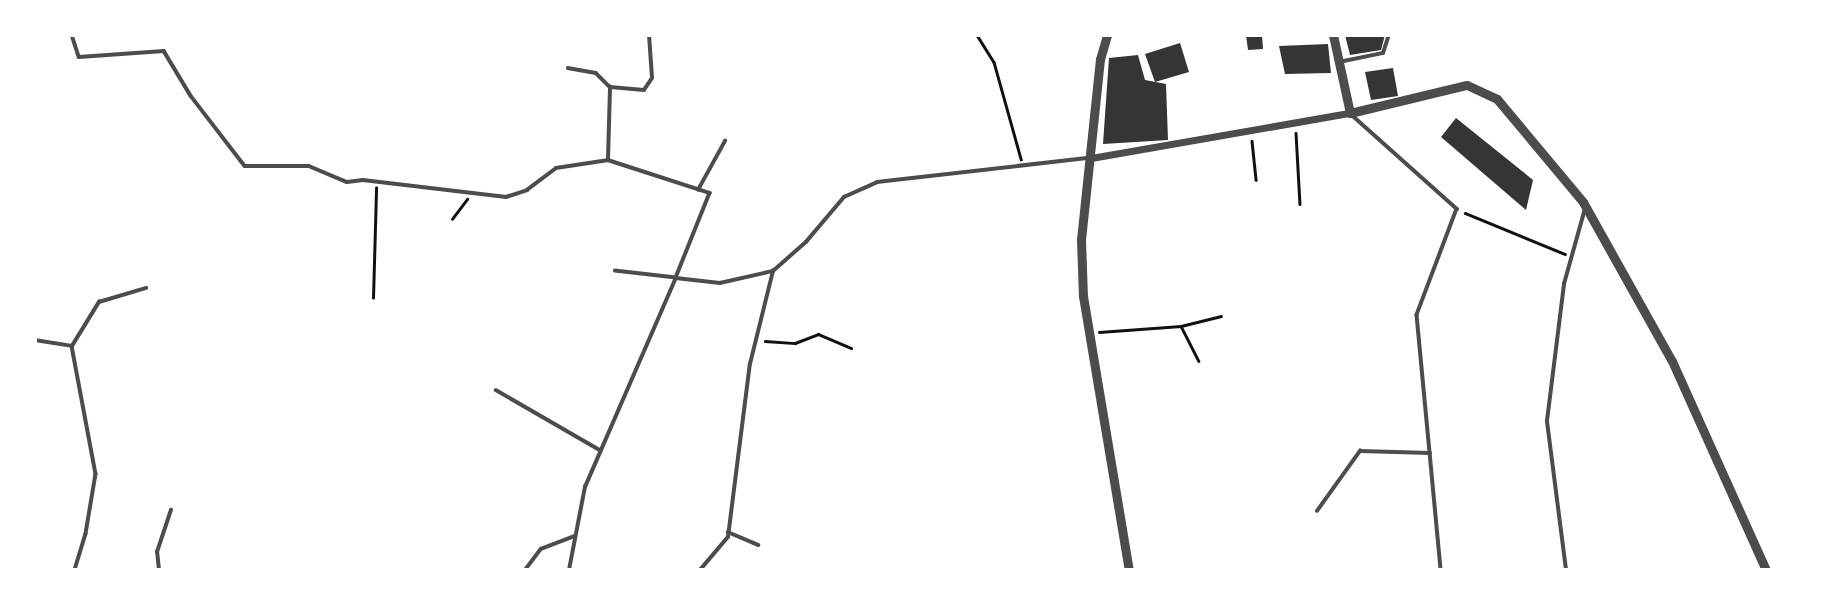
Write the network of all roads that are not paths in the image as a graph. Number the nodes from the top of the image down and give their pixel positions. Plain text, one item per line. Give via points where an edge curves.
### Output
1 (72, 35) edge
2 (649, 35) edge
3 (1107, 35) edge
4 (1332, 35) edge
5 (1390, 35) edge
6 (1337, 62) junction
7 (568, 68) dead end
8 (610, 88) junction
9 (1350, 113) junction
10 (725, 141) dead end
11 (1091, 158) junction
12 (608, 160) junction
13 (698, 190) junction
14 (1586, 207) junction
15 (615, 271) dead end
16 (773, 271) junction
17 (676, 278) junction
18 (146, 288) dead end
19 (35, 340) edge
20 (72, 346) junction
21 (496, 390) dead end
22 (601, 451) junction
23 (1430, 453) junction
24 (171, 510) dead end
25 (1317, 511) dead end
26 (726, 531) junction
27 (575, 536) junction
28 (758, 545) dead end
29 (75, 570) edge
30 (159, 570) edge
31 (526, 570) edge
32 (569, 570) edge
33 (700, 570) edge
34 (1129, 570) edge
35 (1441, 570) edge
36 (1566, 570) edge
37 (1766, 570) edge

1 - 12 lane via 79,57 164,51 191,96 245,166 309,166 347,182 376,181 506,197 527,190 556,168
2 - 8 lane via 652,78 644,90
3 - 11 street via 1100,60
4 - 6 street
5 - 6 lane via 1383,53
6 - 9 street
7 - 8 lane via 596,73
8 - 12 lane
9 - 11 street
9 - 14 street via 1467,85 1497,99
9 - 23 lane via 1457,209 1417,315
10 - 13 lane
11 - 16 lane via 877,182 844,197 806,242
11 - 34 street via 1081,240 1089,332
12 - 13 lane
13 - 17 lane via 710,193
14 - 36 lane via 1564,284 1547,421
14 - 37 street via 1672,361
15 - 17 lane
16 - 17 lane via 720,283
16 - 26 lane via 756,339
17 - 22 lane
18 - 20 lane via 99,302
19 - 20 lane
20 - 29 lane via 96,474
21 - 22 lane
22 - 27 lane via 585,487
23 - 25 lane via 1360,451
23 - 35 lane
24 - 30 lane via 158,552
26 - 28 lane
26 - 33 lane via 728,537
27 - 31 lane via 541,549
27 - 32 lane

